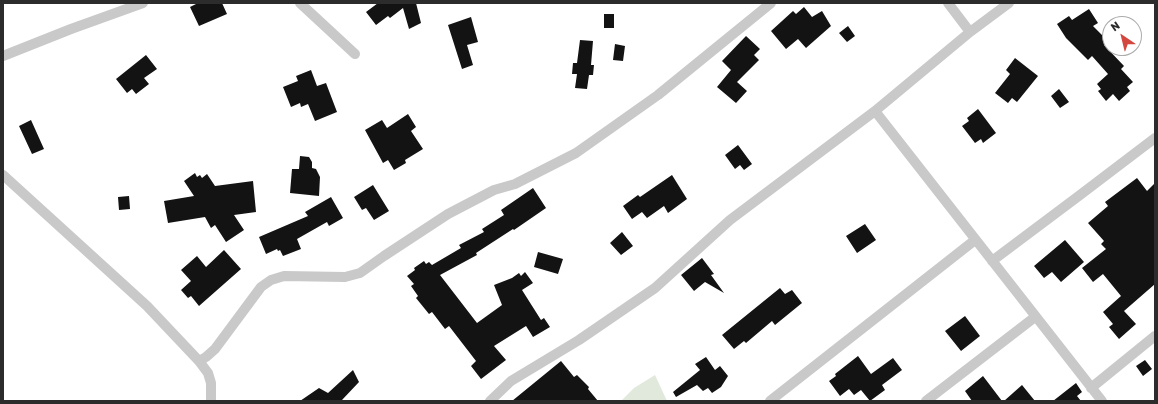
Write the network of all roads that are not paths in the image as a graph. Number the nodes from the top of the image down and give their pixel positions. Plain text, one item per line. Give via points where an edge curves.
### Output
1 (143, 3) edge
2 (300, 3) edge
3 (771, 3) edge
4 (948, 3) edge
5 (1009, 3) edge
6 (970, 32) junction
7 (355, 54) dead end
8 (3, 56) edge
9 (875, 111) junction
10 (1155, 138) edge
11 (3, 175) edge
12 (975, 240) junction
13 (992, 261) junction
14 (1035, 317) junction
15 (1155, 336) edge
16 (198, 361) junction
17 (1091, 388) junction
18 (211, 397) edge
19 (203, 401) edge
20 (490, 401) edge
21 (770, 401) edge
22 (926, 401) edge
23 (1102, 401) edge

1 - 8 street
2 - 7 street
3 - 16 street via 658,95 576,153 448,214 360,273 345,276 284,276 270,280 257,292 215,349
4 - 6 street
5 - 6 street
6 - 9 street
9 - 12 street
9 - 20 street via 730,220 655,288 579,340 510,381
10 - 13 street
11 - 16 street via 147,306
12 - 13 street
12 - 21 street
13 - 14 street
14 - 17 street
14 - 22 street
15 - 17 street
16 - 18 street via 208,373
17 - 23 street
18 - 19 street

